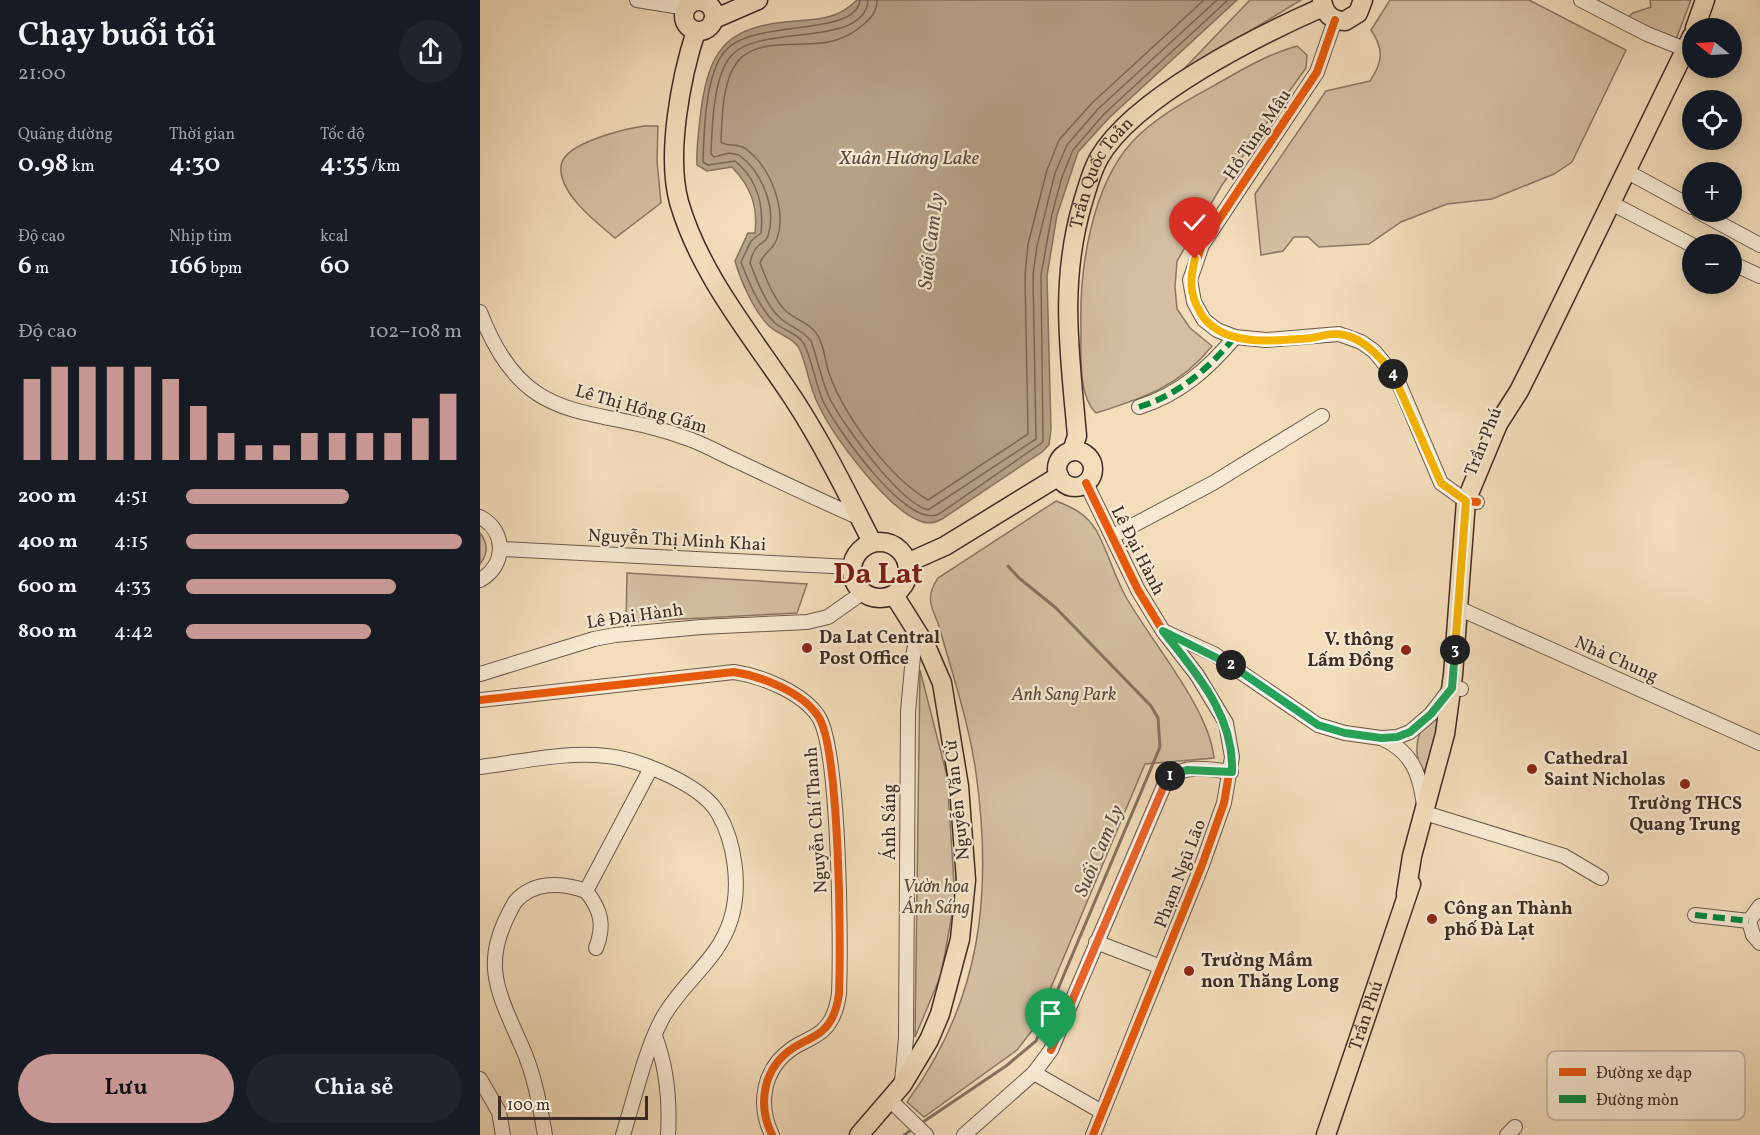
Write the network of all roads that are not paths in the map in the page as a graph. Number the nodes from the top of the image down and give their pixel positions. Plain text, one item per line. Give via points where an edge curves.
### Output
1 (637, 0) edge
2 (758, 0) edge
3 (1581, 0) edge
4 (1705, 0) edge
5 (1364, 1) edge
6 (687, 8) junction
7 (715, 8) edge
8 (1327, 9) edge
9 (1699, 18) edge
10 (696, 31) junction
11 (1682, 42) edge
12 (1682, 57) edge
13 (1626, 171) junction
14 (1682, 202) edge
15 (1611, 203) junction
16 (1718, 222) edge
17 (1682, 240) edge
18 (1760, 244) edge
19 (1742, 268) edge
20 (1760, 276) edge
21 (480, 312) edge
22 (1235, 337) junction
23 (1139, 407) dead end
24 (1322, 416) dead end
25 (1072, 451) junction
26 (1059, 476) junction
27 (1086, 483) junction
28 (1471, 501) junction
29 (480, 516) edge
30 (860, 518) junction
31 (1113, 536) junction
32 (872, 542) junction
33 (501, 549) junction
34 (908, 563) junction
35 (851, 567) junction
36 (480, 580) edge
37 (862, 593) junction
38 (894, 595) junction
39 (1463, 611) junction
40 (1163, 631) junction
41 (918, 632) junction
42 (480, 674) edge
43 (1456, 688) junction
44 (480, 700) edge
45 (1381, 738) junction
46 (1760, 743) edge
47 (480, 767) edge
48 (651, 768) junction
49 (1232, 772) junction
50 (1430, 814) junction
51 (1601, 878) dead end
52 (586, 891) junction
53 (1760, 906) edge
54 (1695, 915) dead end
55 (1749, 921) junction
56 (1096, 942) junction
57 (1760, 943) edge
58 (596, 948) dead end
59 (1161, 967) junction
60 (655, 1036) junction
61 (1034, 1073) junction
62 (480, 1079) edge
63 (902, 1085) junction
64 (896, 1106) junction
65 (1102, 1112) junction
66 (503, 1135) edge
67 (544, 1135) edge
68 (623, 1135) edge
69 (668, 1135) edge
70 (772, 1135) edge
71 (859, 1135) edge
72 (926, 1135) edge
73 (964, 1135) edge
74 (1093, 1135) edge
75 (1326, 1135) edge

1 - 6 street
2 - 7 main road
3 - 11 street via 1647,34
4 - 9 main road
5 - 8 main road, Trần Quốc Toản via 1354,17 1345,21
6 - 7 main road via 701,1
6 - 10 main road via 685,21
7 - 10 main road via 709,28
8 - 22 street, Hồ Tùng Mậu via 1317,72 1209,231 1195,259 1190,280 1194,302 1204,320
8 - 25 main road, Trần Quốc Toản via 1287,23 1205,67 1115,136 1099,158 1089,180 1067,274 1077,436
10 - 30 main road via 688,55 674,158 685,221 738,319 792,398
12 - 13 main road, Trần Phú
13 - 14 street
13 - 15 main road, Trần Phú
15 - 17 street
15 - 28 main road, Trần Phú via 1519,391 1498,424
16 - 18 street
19 - 20 street
21 - 30 street, Lê Thị Hồng Gấm via 495,349 512,372 553,404 689,438
22 - 23 street via 1205,370 1175,393
22 - 28 street, Hồ Tùng Mậu via 1266,340 1339,334 1374,351 1397,379 1441,483
24 - 31 street via 1213,483
25 - 26 main road via 1059,460
25 - 27 main road via 1087,455 1093,464
26 - 27 main road via 1070,486
26 - 34 main road via 945,546
27 - 31 street, Lê Đại Hành
28 - 39 main road, Trần Phú
29 - 33 street via 494,528
30 - 32 main road
31 - 40 street, Lê Đại Hành via 1138,590
32 - 34 main road via 890,543
32 - 35 main road via 858,551
33 - 35 street, Nguyễn Thị Minh Khai
33 - 36 street via 494,569
34 - 38 main road via 906,581
35 - 37 main road
37 - 38 main road via 878,598
37 - 42 street, Lê Đại Hành via 828,616 807,622 615,635
38 - 41 main road, Nguyễn Văn Cừ
39 - 43 main road, Trần Phú
39 - 46 street, Nhà Chung
40 - 45 street via 1222,659 1318,725
40 - 49 street, Phạm Ngũ Lão via 1197,675 1226,723
41 - 63 street, Ánh Sáng via 908,712 906,1038
41 - 63 main road, Nguyễn Văn Cừ via 942,683 946,703 961,808 966,880 960,939 946,997 929,1040
43 - 45 street via 1410,732
43 - 50 main road, Trần Phú
44 - 70 street, Nguyễn Chí Thanh via 734,672 779,686 817,714 825,728 832,782 839,994 830,1022 781,1058 771,1072 763,1106
45 - 50 street via 1406,752
47 - 48 street via 585,755 626,760
48 - 52 street
48 - 60 street via 695,791 717,812 736,872 732,918 725,934 705,967 663,1017
49 - 56 street via 1187,770 1176,772 1166,781
49 - 59 street, Phạm Ngũ Lão via 1205,858
50 - 51 street via 1564,856
50 - 75 main road, Trần Phú via 1412,856 1406,894
52 - 58 street via 602,924
52 - 67 street via 558,884 521,895 496,929 488,961 495,995 523,1048 540,1105
53 - 55 street
54 - 55 street
55 - 57 street
56 - 59 street
56 - 61 street via 1051,1050
59 - 65 street, Phạm Ngũ Lão
60 - 68 street
60 - 69 street via 668,1088
61 - 65 street
61 - 73 street
62 - 66 street via 499,1112
63 - 64 main road, Nguyễn Văn Cừ
64 - 71 main road, Nguyễn Văn Cừ
64 - 72 street
65 - 74 street, Phạm Ngũ Lão

